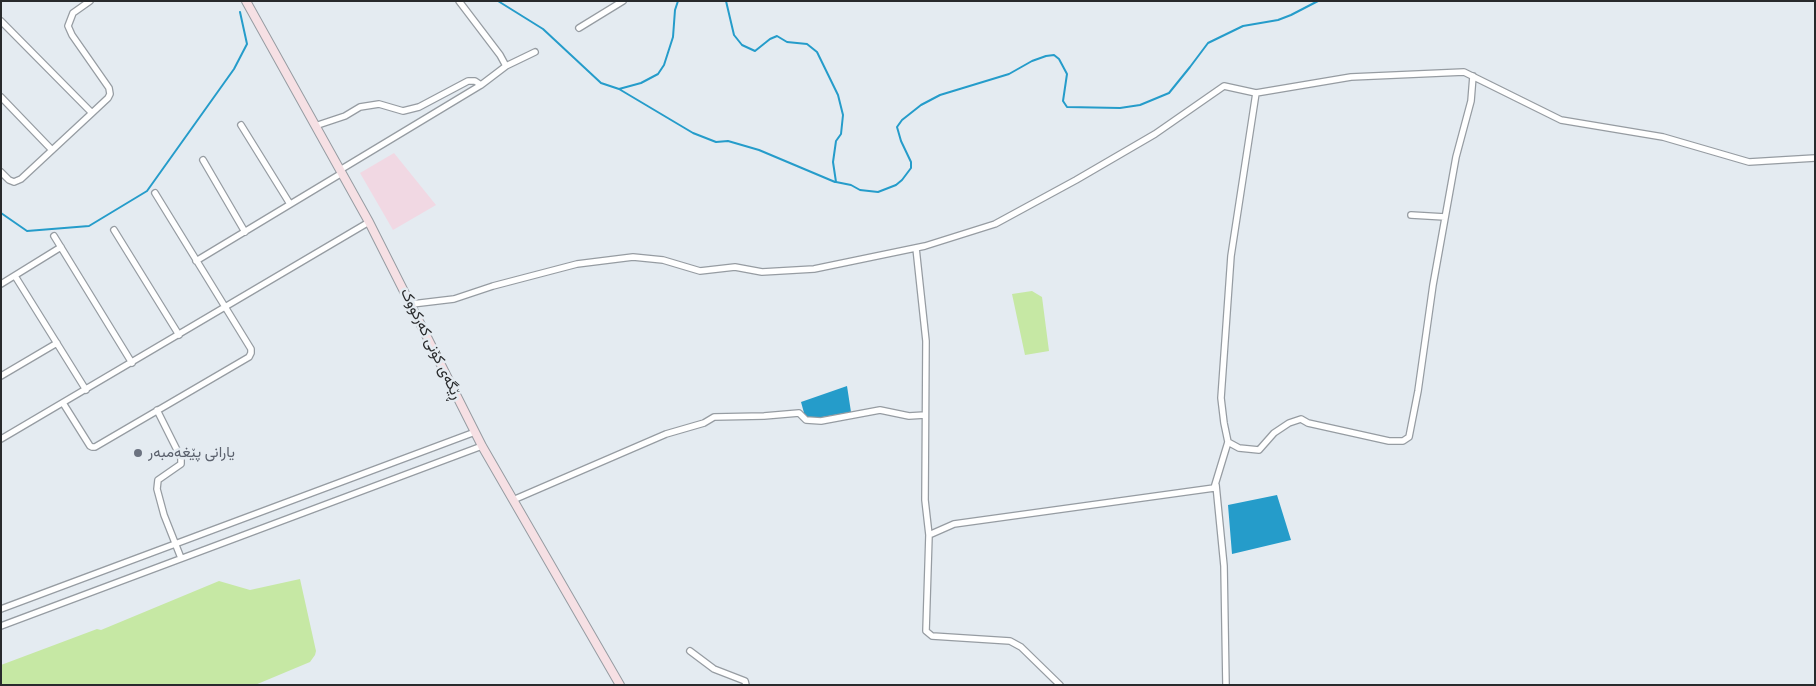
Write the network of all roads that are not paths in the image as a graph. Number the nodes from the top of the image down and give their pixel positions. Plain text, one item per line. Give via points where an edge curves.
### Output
1 (90, 1) edge
2 (246, 1) edge
3 (459, 1) edge
4 (623, 1) edge
5 (1, 21) edge
6 (579, 28) dead end
7 (535, 52) dead end
8 (506, 66) junction
9 (1473, 76) junction
10 (481, 85) junction
11 (1256, 93) junction
12 (1, 97) edge
13 (92, 113) junction
14 (241, 125) dead end
15 (316, 126) junction
16 (52, 150) junction
17 (1815, 158) edge
18 (203, 160) dead end
19 (1, 172) edge
20 (341, 172) junction
21 (155, 193) dead end
22 (290, 204) junction
23 (1411, 214) dead end
24 (1445, 217) junction
25 (370, 222) junction
26 (114, 230) dead end
27 (244, 232) junction
28 (54, 236) dead end
29 (60, 248) junction
30 (916, 248) junction
31 (196, 261) junction
32 (15, 276) junction
33 (1, 284) edge
34 (412, 304) junction
35 (226, 307) junction
36 (179, 335) junction
37 (57, 343) junction
38 (132, 362) junction
39 (1, 376) edge
40 (86, 390) junction
41 (63, 403) junction
42 (157, 410) junction
43 (925, 415) junction
44 (475, 432) junction
45 (1, 439) edge
46 (1228, 442) junction
47 (482, 446) junction
48 (1216, 481) junction
49 (513, 500) junction
50 (929, 535) junction
51 (175, 544) junction
52 (181, 558) junction
53 (1, 609) edge
54 (1, 626) edge
55 (690, 651) dead end
56 (620, 685) edge
57 (746, 685) edge
58 (1060, 685) edge
59 (1226, 685) edge

1 - 13 street via 73,13 68,26 109,88 108,98
2 - 15 street, ڕێگەی کۆنی کەرکووک
3 - 8 street
4 - 6 street
5 - 13 street
7 - 8 street
8 - 10 street
9 - 11 street via 1464,72 1351,77
9 - 17 street via 1561,120 1663,137 1749,162
9 - 24 street via 1471,101
10 - 15 street via 468,81 420,107 403,111 379,104 360,107
10 - 20 street
11 - 30 street via 1224,86 1155,134 995,224
11 - 46 street via 1231,256 1221,398
12 - 16 street
13 - 16 street
14 - 22 street
15 - 20 street, ڕێگەی کۆنی کەرکووک
16 - 19 street via 21,179 14,182
18 - 27 street
20 - 22 street
20 - 25 street, ڕێگەی کۆنی کەرکووک
21 - 31 street
22 - 27 street
23 - 24 street
24 - 46 street via 1409,437 1403,441 1388,441 1301,420 1289,423 1274,433 1260,450 1240,448
25 - 34 street, ڕێگەی کۆنی کەرکووک
25 - 35 street
26 - 36 street
27 - 31 street
28 - 29 street
29 - 32 street
29 - 38 street
30 - 34 street via 814,269 762,272 735,268 700,271 663,260 633,257 577,264 454,299
30 - 43 street via 926,340
31 - 35 street
32 - 33 street
32 - 37 street
34 - 44 street, ڕێگەی کۆنی کەرکووک
35 - 36 street
35 - 42 street via 251,349 249,357
36 - 38 street
37 - 39 street
37 - 40 street
38 - 40 street
40 - 41 street
41 - 42 street via 92,447
41 - 45 street
42 - 51 street via 181,458 181,464 158,480 157,489
43 - 49 street via 909,416 880,410 821,421 806,420 799,413 714,417 666,434
43 - 50 street
44 - 47 street, ڕێگەی کۆنی کەرکووک
44 - 51 street
46 - 48 street
47 - 49 street, ڕێگەی کۆنی کەرکووک
47 - 52 street
48 - 50 street via 1214,488 954,524
48 - 59 street via 1224,566
49 - 56 street, ڕێگەی کۆنی کەرکووک
50 - 58 street via 926,631 932,636 1010,641 1021,647
51 - 52 street
51 - 53 street
52 - 54 street
55 - 57 street via 714,669

